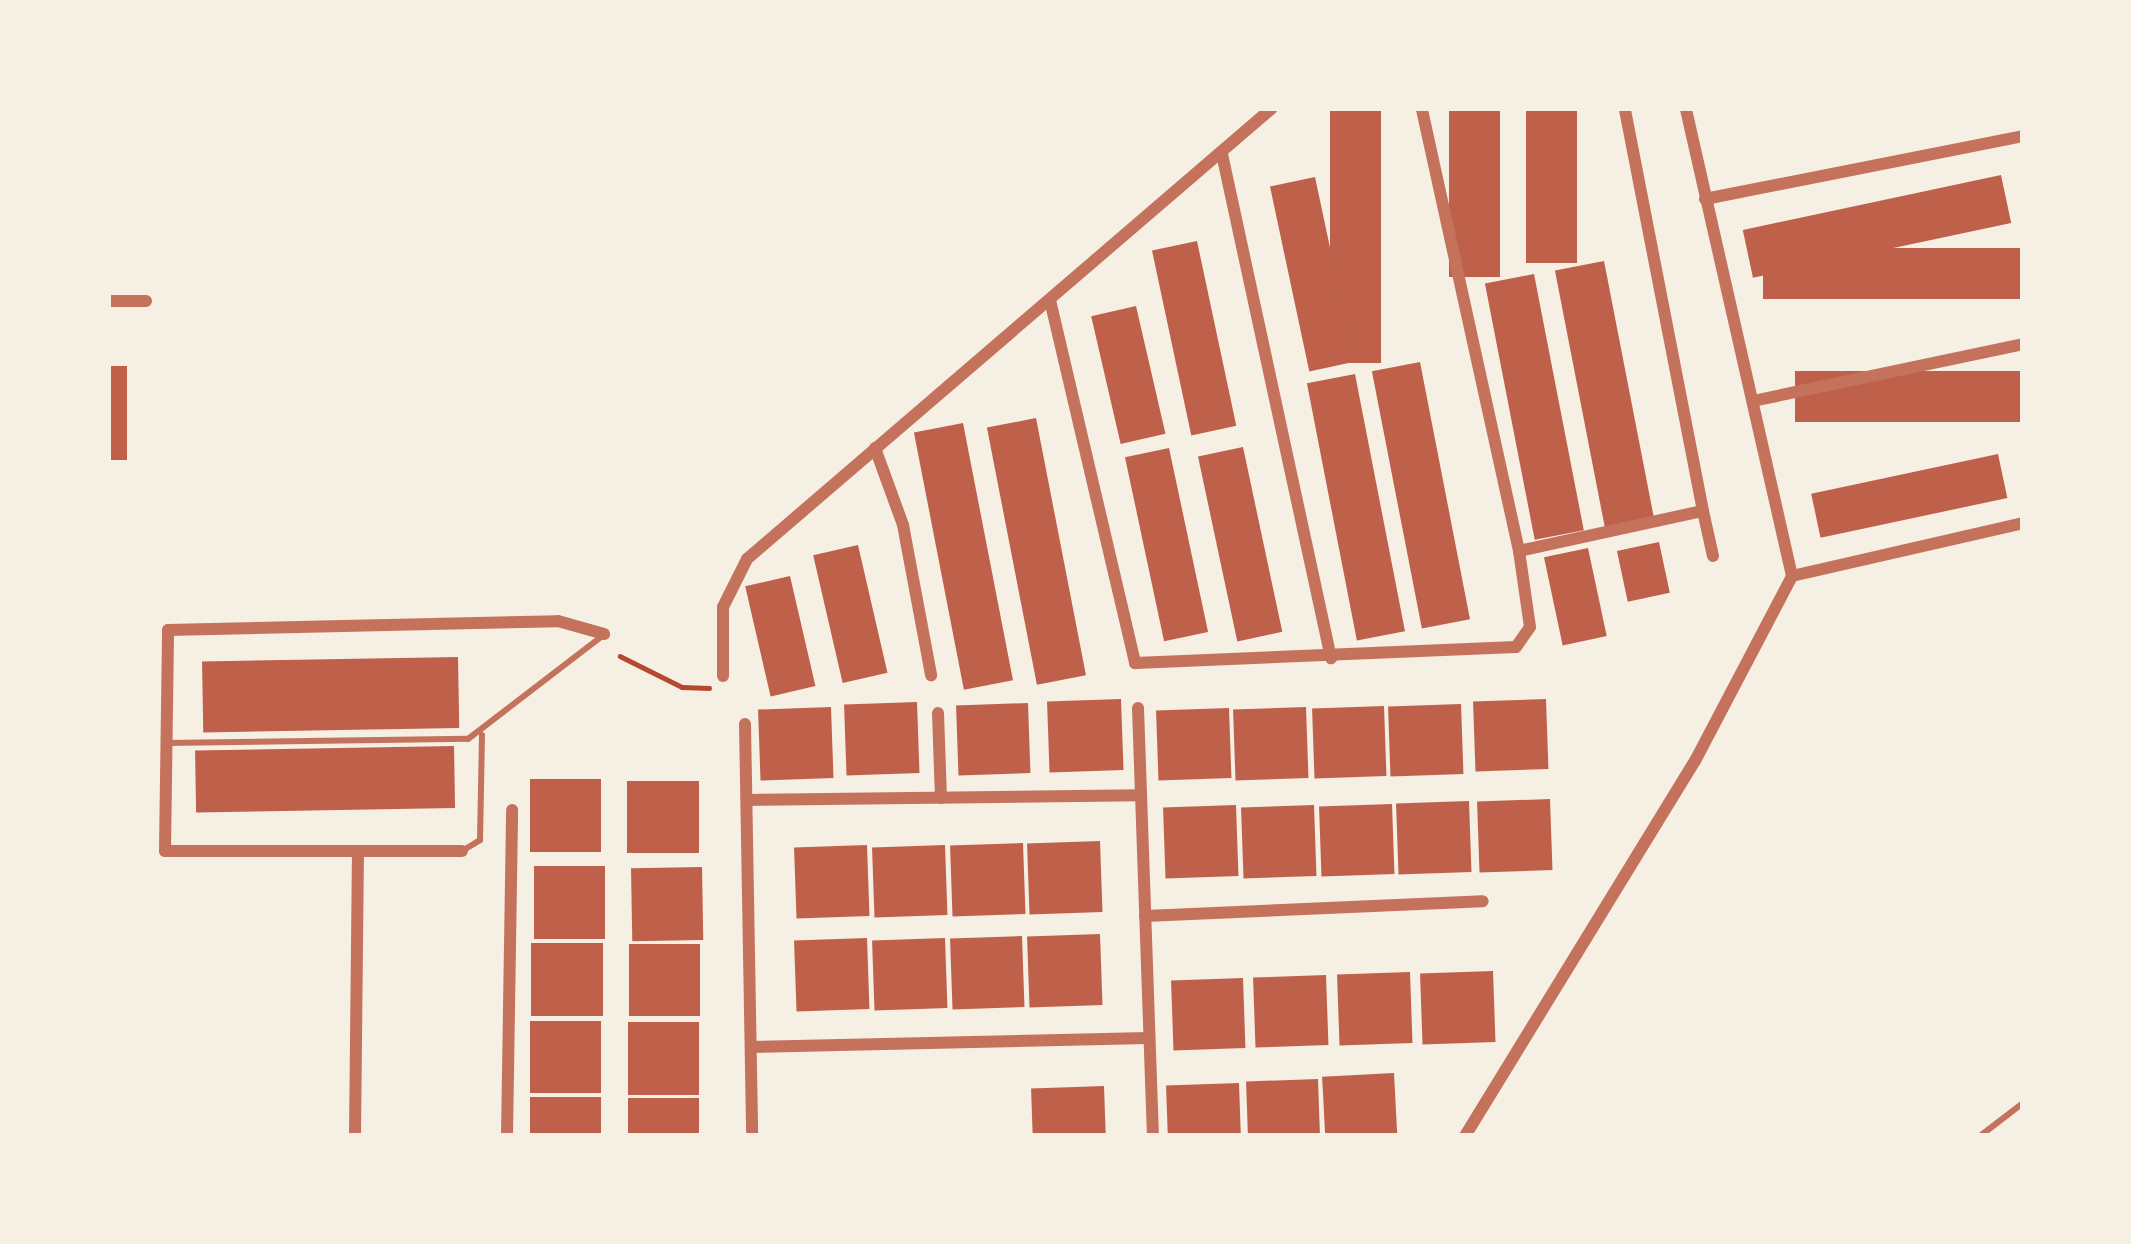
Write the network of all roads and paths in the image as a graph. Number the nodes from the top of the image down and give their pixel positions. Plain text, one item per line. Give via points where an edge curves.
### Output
1 (1272, 108) edge
2 (1422, 108) edge
3 (1625, 108) edge
4 (1686, 108) edge
5 (2023, 136) edge
6 (1222, 154) junction
7 (1706, 199) junction
8 (1050, 300) junction
9 (108, 301) edge
10 (146, 301) dead end
11 (2023, 344) edge
12 (1753, 401) junction
13 (875, 448) junction
14 (1703, 511) junction
15 (2023, 523) edge
16 (1519, 551) junction
17 (1714, 556) dead end
18 (1792, 577) junction
19 (604, 634) joint
20 (620, 656) dead end
21 (1331, 658) junction
22 (932, 675) dead end
23 (723, 676) joint
24 (1138, 708) dead end
25 (938, 713) dead end
26 (745, 724) dead end
27 (482, 735) junction
28 (162, 743) junction
29 (1140, 795) junction
30 (941, 798) junction
31 (748, 800) junction
32 (512, 810) dead end
33 (462, 851) joint
34 (358, 853) junction
35 (1483, 901) dead end
36 (1145, 916) junction
37 (1148, 1038) junction
38 (751, 1047) junction
39 (2023, 1103) edge
40 (355, 1136) edge
41 (507, 1136) edge
42 (752, 1136) edge
43 (1153, 1136) edge
44 (1466, 1136) edge
45 (1980, 1136) edge

1 - 6 street
2 - 16 street
3 - 14 street
4 - 7 street
5 - 7 street
6 - 8 street
6 - 21 street
7 - 12 street
8 - 13 street
8 - 21 street via 1135,663
9 - 10 street
11 - 12 street
12 - 18 street
13 - 22 street via 903,525
13 - 23 street via 747,559 723,607
14 - 16 street
14 - 17 street
15 - 18 street
16 - 21 street via 1526,640
18 - 44 street via 1695,761
19 - 27 lane
19 - 28 street via 558,621 167,630
20 - 23 path via 682,687
24 - 29 street
25 - 30 street
26 - 31 street
27 - 28 lane
27 - 33 lane via 480,840
28 - 34 street via 157,838 181,856
29 - 30 street
29 - 36 street
30 - 31 street
31 - 38 street
32 - 41 street
33 - 34 street
34 - 40 street
35 - 36 street
36 - 37 street
37 - 38 street
37 - 43 street
38 - 42 street
39 - 45 lane

